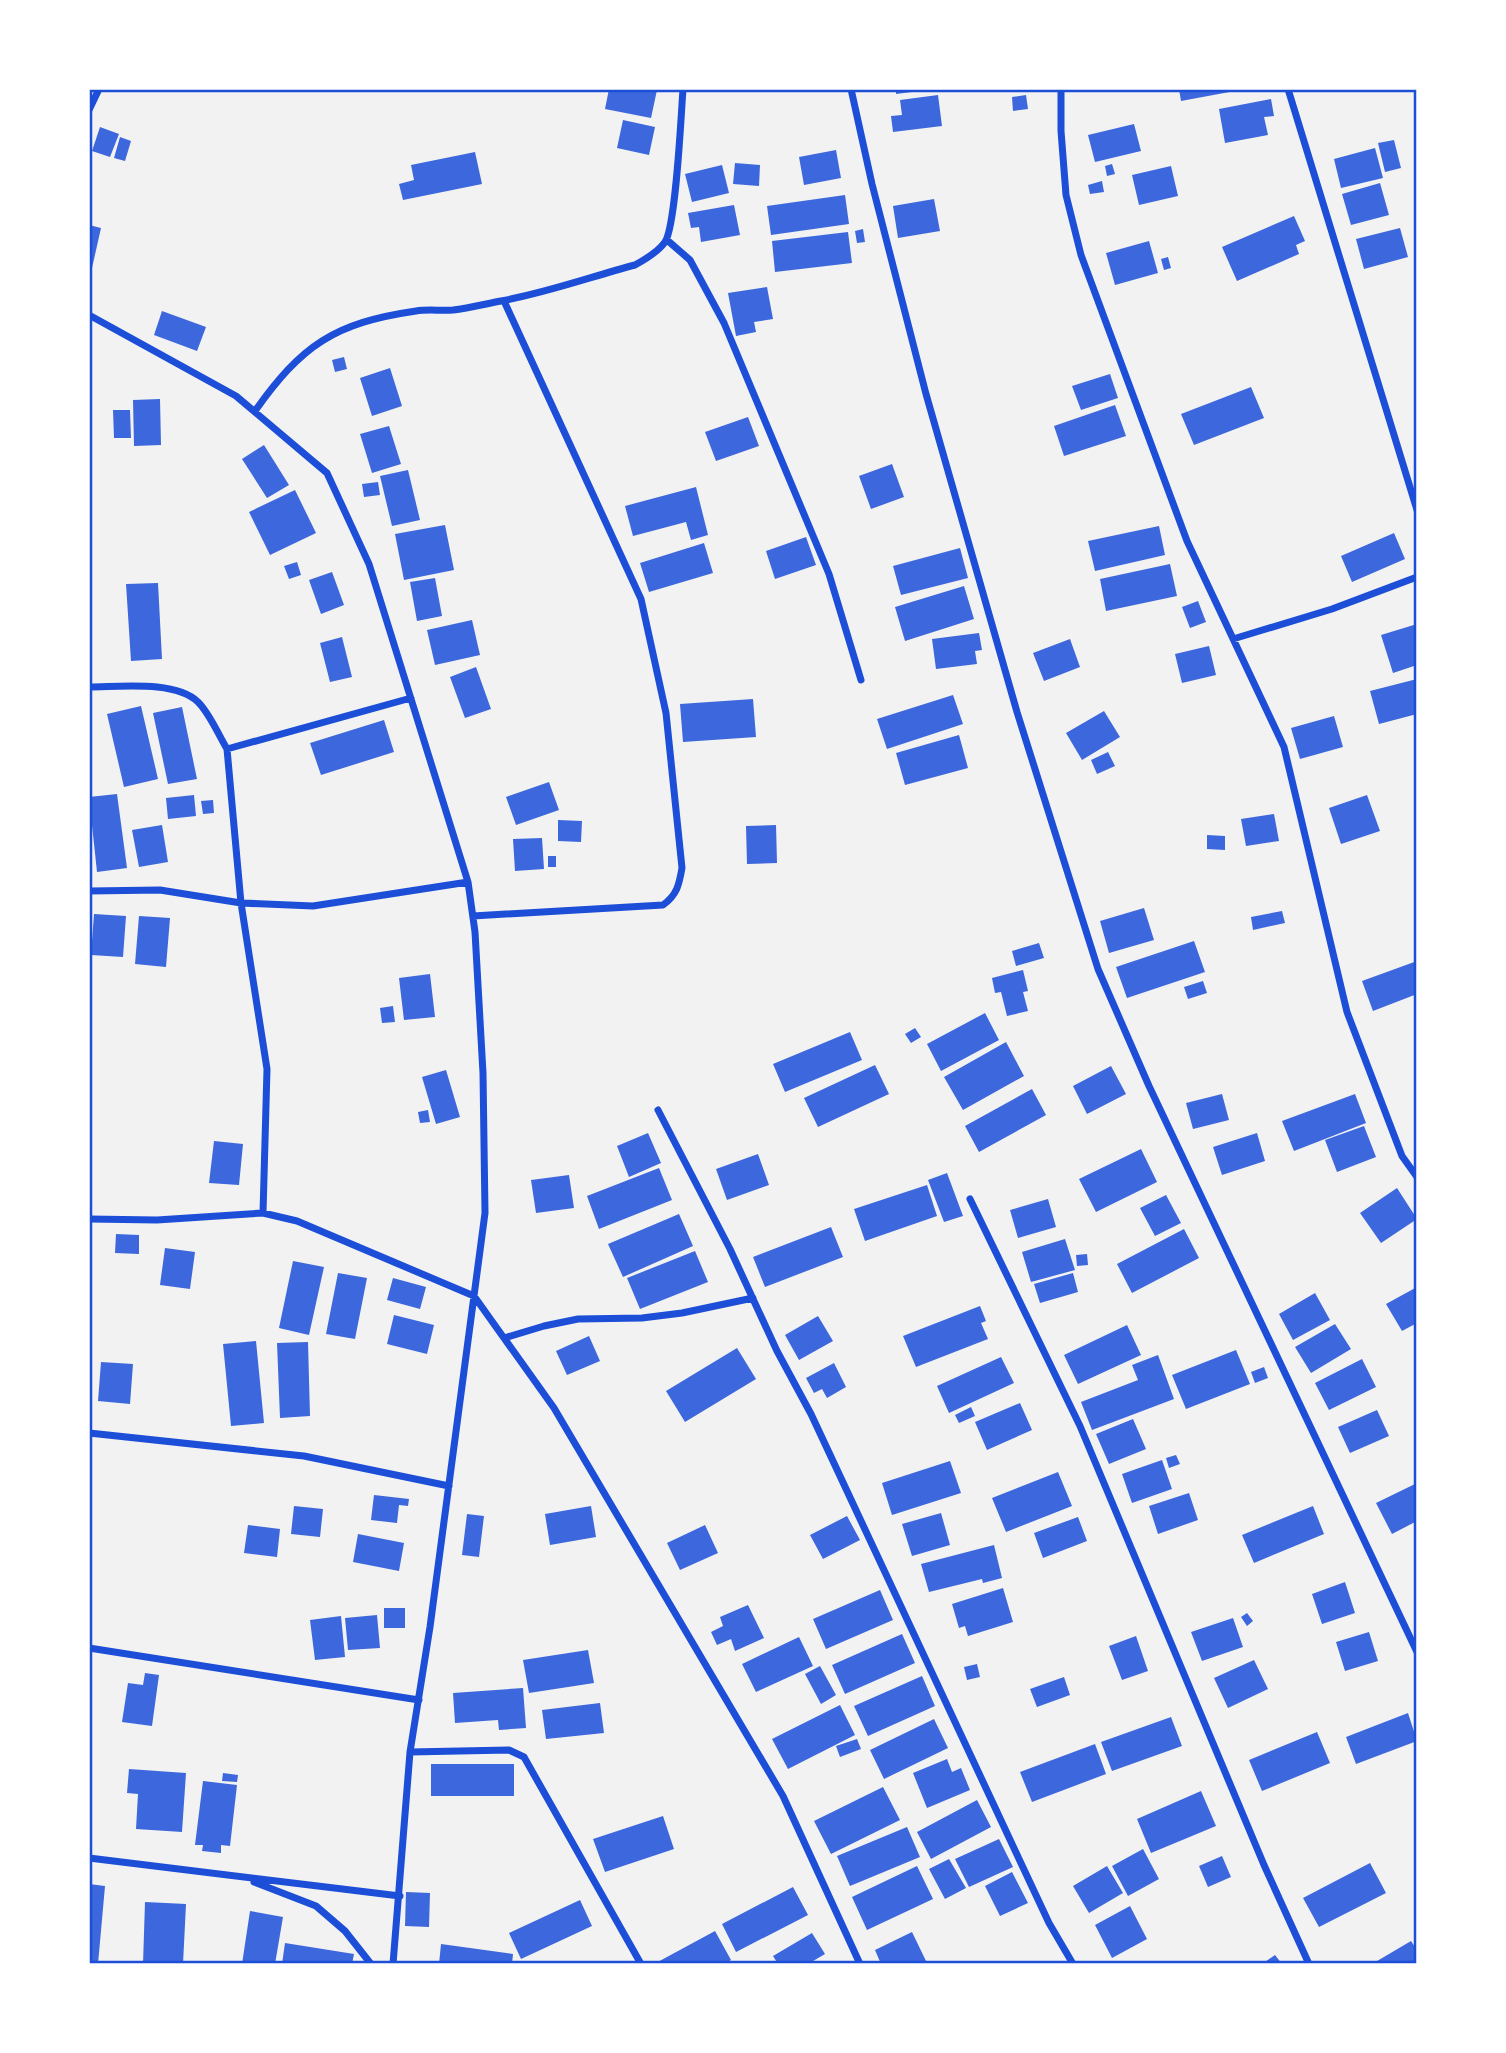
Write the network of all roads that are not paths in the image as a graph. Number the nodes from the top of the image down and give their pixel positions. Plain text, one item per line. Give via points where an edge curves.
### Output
1 (99, 89) edge
2 (683, 89) edge
3 (851, 89) edge
4 (1061, 89) edge
5 (1288, 89) edge
6 (89, 110) edge
7 (667, 240) junction
8 (504, 301) junction
9 (89, 315) edge
10 (255, 411) junction
11 (1417, 510) edge
12 (1417, 577) edge
13 (1233, 639) junction
14 (861, 680) dead end
15 (89, 687) edge
16 (411, 698) junction
17 (227, 749) junction
18 (468, 882) junction
19 (89, 891) edge
20 (241, 903) junction
21 (472, 916) junction
22 (658, 1110) dead end
23 (1417, 1177) edge
24 (970, 1199) dead end
25 (262, 1213) junction
26 (89, 1219) edge
27 (474, 1296) junction
28 (754, 1298) junction
29 (504, 1338) junction
30 (89, 1433) edge
31 (449, 1486) junction
32 (89, 1648) edge
33 (1417, 1652) edge
34 (419, 1700) junction
35 (410, 1752) junction
36 (89, 1858) edge
37 (244, 1877) junction
38 (400, 1896) junction
39 (371, 1964) edge
40 (393, 1964) edge
41 (641, 1964) edge
42 (860, 1964) edge
43 (1073, 1964) edge
44 (1309, 1964) edge

1 - 6 street
2 - 7 street
3 - 33 street via 926,394 1017,712 1098,969
4 - 13 street via 1066,195 1080,255 1187,541
5 - 11 street
7 - 8 street via 635,265
7 - 14 street via 691,260 724,323 829,574
8 - 10 street via 419,310 332,333 279,377
8 - 21 street via 641,599 666,713 682,868 674,897 663,905
9 - 10 street
10 - 16 street via 327,473 369,564
12 - 13 street
13 - 23 street via 1284,747 1347,1012 1402,1156
15 - 17 street via 158,687 190,695
16 - 17 street
16 - 18 street
17 - 20 street
18 - 20 street via 313,906
18 - 21 street
19 - 20 street via 160,890
20 - 25 street via 267,1069
21 - 27 street via 483,1073 485,1213
22 - 28 street
24 - 44 street via 1080,1426
25 - 26 street
25 - 27 street via 297,1221
27 - 29 street
27 - 31 street
28 - 29 street via 642,1318 578,1319
28 - 43 street via 1049,1923
29 - 42 street via 554,1408 783,1796
30 - 31 street via 304,1456
31 - 34 street
32 - 34 street
34 - 35 street
35 - 38 street
35 - 41 street via 509,1750 524,1757
36 - 37 street
37 - 38 street
37 - 39 street via 316,1906 345,1931
38 - 40 street

